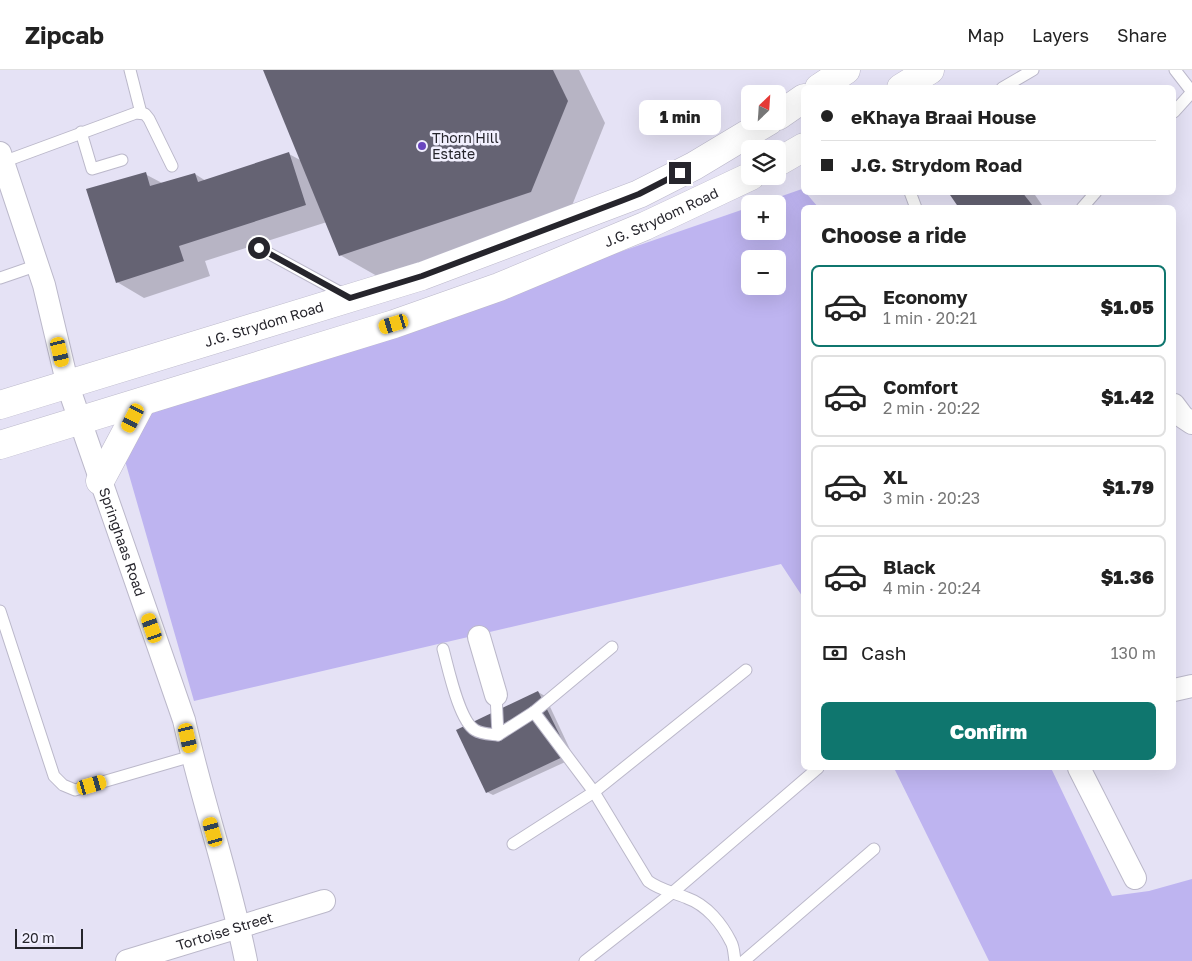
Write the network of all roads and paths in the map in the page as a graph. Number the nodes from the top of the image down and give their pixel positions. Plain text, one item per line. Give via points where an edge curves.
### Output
1 (130, 70) edge
2 (846, 70) edge
3 (930, 70) edge
4 (1033, 70) edge
5 (1175, 70) edge
6 (824, 85) edge
7 (906, 85) edge
8 (1007, 85) edge
9 (1192, 92) edge
10 (801, 100) edge
11 (786, 110) edge
12 (1176, 110) edge
13 (141, 113) junction
14 (754, 130) edge
15 (81, 132) junction
16 (801, 149) edge
17 (1, 157) edge
18 (786, 157) edge
19 (122, 160) dead end
20 (172, 166) dead end
21 (741, 181) edge
22 (1093, 195) edge
23 (1085, 205) edge
24 (259, 248) dead end
25 (38, 265) junction
26 (0, 278) edge
27 (350, 298) junction
28 (68, 386) junction
29 (142, 402) junction
30 (0, 405) edge
31 (1176, 408) edge
32 (80, 421) junction
33 (1192, 422) edge
34 (0, 445) edge
35 (100, 481) junction
36 (0, 611) edge
37 (479, 637) dead end
38 (5, 644) edge
39 (612, 647) dead end
40 (443, 649) dead end
41 (746, 670) dead end
42 (1192, 686) edge
43 (1176, 690) edge
44 (496, 696) joint
45 (534, 712) junction
46 (498, 735) junction
47 (192, 756) junction
48 (816, 770) edge
49 (1080, 770) edge
50 (594, 792) junction
51 (513, 844) dead end
52 (874, 849) dead end
53 (1135, 878) dead end
54 (672, 892) junction
55 (324, 901) dead end
56 (239, 926) junction
57 (127, 961) edge
58 (246, 961) edge
59 (585, 961) edge
60 (735, 961) edge
61 (744, 961) edge

1 - 13 lane
2 - 6 street
3 - 7 street
4 - 8 lane
5 - 9 lane
9 - 12 lane
10 - 11 street
13 - 15 lane
13 - 20 lane via 149,119
14 - 27 street, J.G. Strydom Road via 639,194 422,276
15 - 17 lane
15 - 19 lane via 92,169
16 - 18 street
17 - 25 street, Springhaas Road
21 - 29 street, J.G. Strydom Road via 645,226 499,287 394,324
22 - 23 lane
24 - 27 lane
25 - 26 lane
25 - 28 street, Springhaas Road
27 - 28 street, J.G. Strydom Road
28 - 30 street, J.G. Strydom Road
28 - 32 street, Springhaas Road
29 - 32 street, J.G. Strydom Road
29 - 35 street
31 - 33 street
32 - 34 street, J.G. Strydom Road
32 - 35 street, Springhaas Road
35 - 47 street, Springhaas Road via 184,720
36 - 38 lane
37 - 44 street
38 - 47 lane via 54,776 63,785 75,790
39 - 45 lane
40 - 46 lane via 466,721 474,729
41 - 50 lane
42 - 43 street
44 - 46 lane
45 - 46 lane
45 - 50 lane
47 - 56 street, Springhaas Road
48 - 54 lane
49 - 53 street
50 - 51 lane
50 - 54 lane via 648,881 659,889
52 - 61 lane
54 - 59 lane
54 - 60 lane via 702,905 732,943
55 - 56 street, Tortoise Street
56 - 57 street, Tortoise Street
56 - 58 street, Springhaas Road

